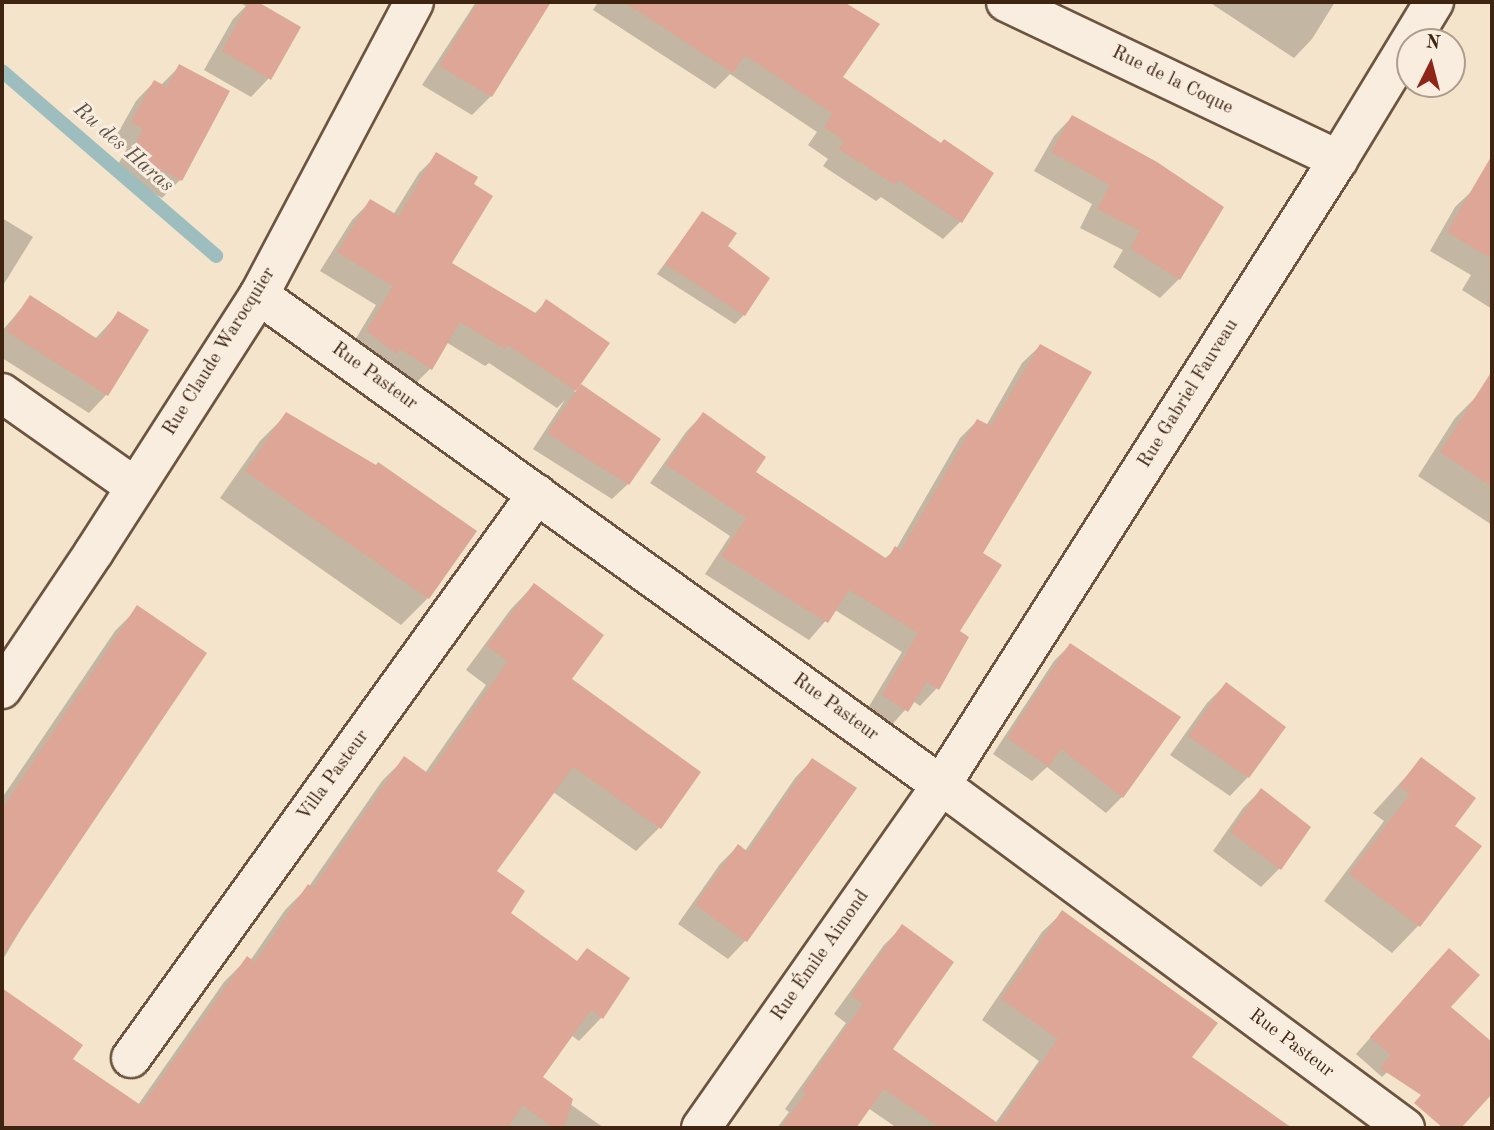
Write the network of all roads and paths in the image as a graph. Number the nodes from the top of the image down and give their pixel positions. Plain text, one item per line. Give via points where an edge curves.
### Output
1 (414, 2) edge
2 (1006, 2) edge
3 (1434, 2) edge
4 (1338, 160) junction
5 (259, 296) junction
6 (2, 393) edge
7 (134, 486) junction
8 (537, 494) junction
9 (2, 689) edge
10 (941, 785) junction
11 (131, 1058) dead end
12 (701, 1128) edge
13 (1405, 1128) edge

1 - 5 street, Rue Claude Warocquier
2 - 4 street, Rue de la Coque
3 - 4 street, Rue Gabriel Fauveau
4 - 10 street, Rue Gabriel Fauveau
5 - 7 street, Rue Claude Warocquier
5 - 8 street, Rue Pasteur
6 - 7 street
7 - 9 street, Rue Claude Warocquier
8 - 10 street, Rue Pasteur
8 - 11 street, Villa Pasteur
10 - 12 street, Rue Émile Aimond
10 - 13 street, Rue Pasteur

